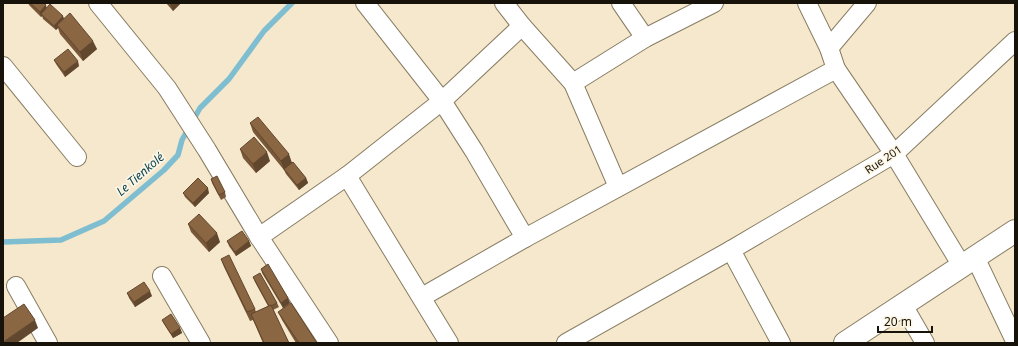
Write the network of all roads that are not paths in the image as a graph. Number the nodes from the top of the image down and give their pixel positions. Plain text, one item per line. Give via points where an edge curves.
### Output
1 (98, 3) edge
2 (365, 3) edge
3 (504, 3) edge
4 (621, 3) edge
5 (714, 3) edge
6 (807, 3) edge
7 (867, 3) edge
8 (522, 26) junction
9 (646, 38) junction
10 (1015, 41) edge
11 (829, 48) junction
12 (3, 66) edge
13 (836, 69) junction
14 (573, 83) junction
15 (442, 101) junction
16 (894, 154) junction
17 (77, 157) dead end
18 (347, 176) junction
19 (618, 187) junction
20 (1015, 231) edge
21 (259, 237) junction
22 (525, 238) junction
23 (731, 250) junction
24 (969, 261) junction
25 (162, 276) dead end
26 (16, 286) dead end
27 (422, 297) junction
28 (903, 305) junction
29 (1015, 341) edge
30 (48, 343) edge
31 (201, 343) edge
32 (330, 343) edge
33 (450, 343) edge
34 (566, 343) edge
35 (782, 343) edge
36 (845, 343) edge
37 (925, 343) edge

1 - 21 street via 167,88
2 - 15 street
3 - 8 street
4 - 9 street
5 - 9 street
6 - 11 street
7 - 11 street
8 - 14 street
8 - 15 street
9 - 14 street
10 - 16 street, Rue 201
11 - 13 street
12 - 17 street
13 - 16 street
13 - 19 street
14 - 19 street
15 - 18 street
15 - 22 street
16 - 23 street, Rue 201
16 - 24 street
18 - 21 street
18 - 27 street
19 - 22 street
20 - 24 main road
21 - 32 street
22 - 27 street
23 - 34 street, Rue 201
23 - 35 street
24 - 28 main road
24 - 29 street
25 - 31 street
26 - 30 street
27 - 33 street
28 - 36 main road
28 - 37 street

